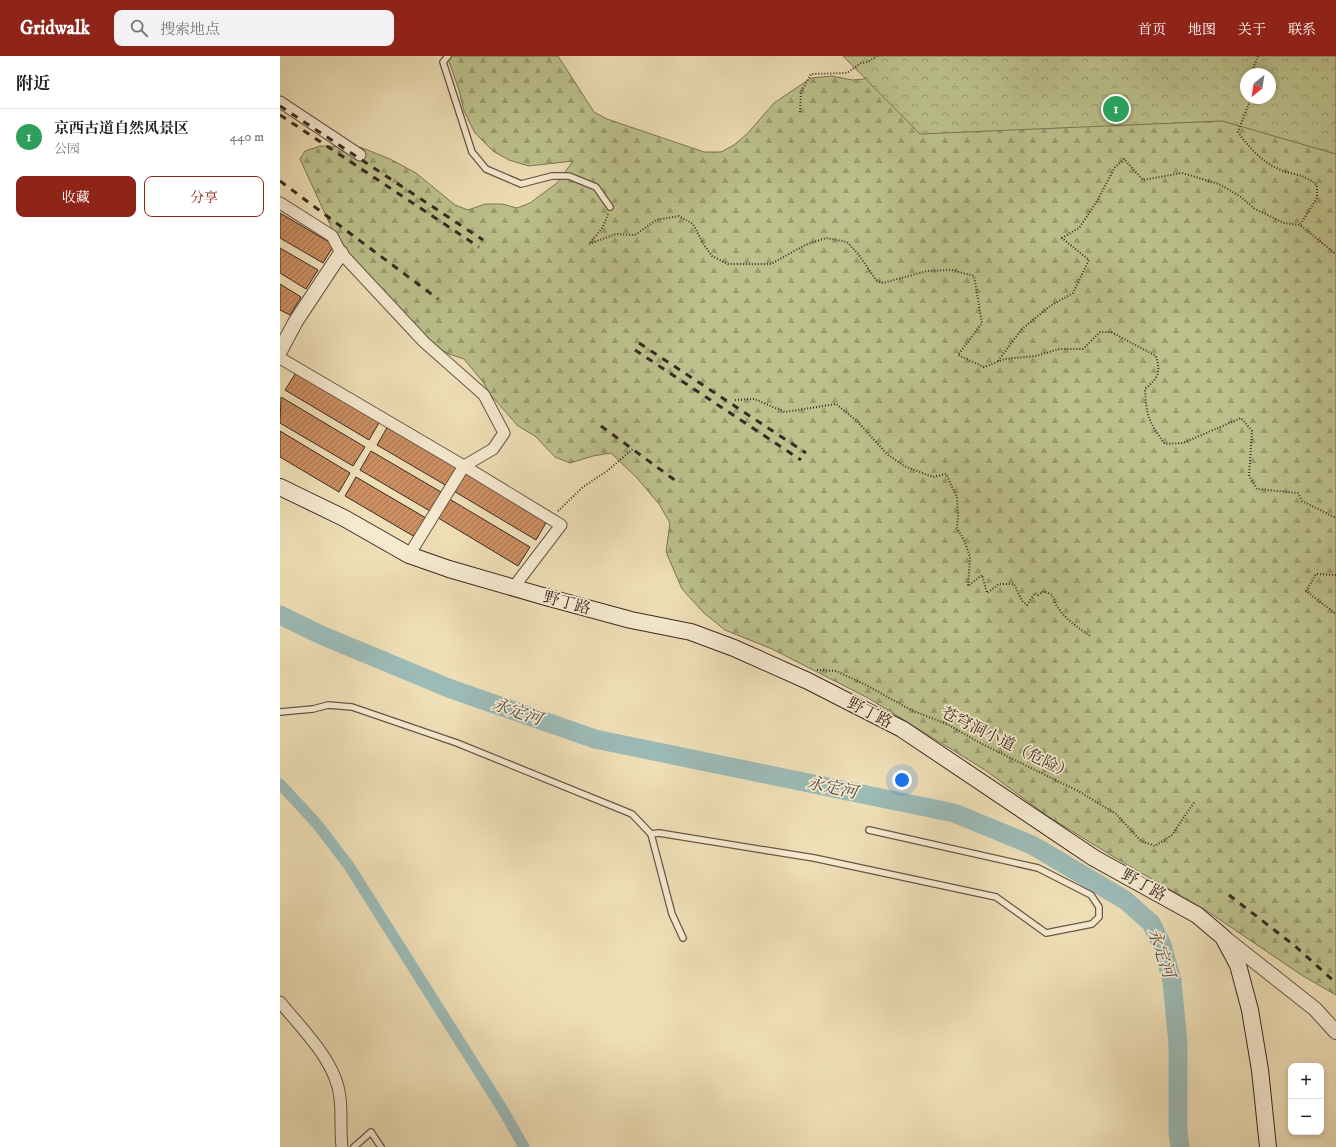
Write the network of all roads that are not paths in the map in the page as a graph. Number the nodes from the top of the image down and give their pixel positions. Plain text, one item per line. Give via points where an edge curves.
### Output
1 (448, 56) edge
2 (280, 102) edge
3 (360, 155) dead end
4 (280, 203) edge
5 (610, 207) road end
6 (341, 253) junction
7 (280, 351) edge
8 (280, 358) edge
9 (464, 466) junction
10 (280, 487) edge
11 (409, 555) junction
12 (513, 588) junction
13 (280, 712) edge
14 (869, 830) dead end
15 (651, 834) junction
16 (1223, 937) junction
17 (683, 938) dead end
18 (280, 1002) edge
19 (1336, 1032) edge
20 (342, 1147) edge
21 (354, 1147) edge
22 (381, 1147) edge
23 (1268, 1147) edge

1 - 5 lane via 443,62 472,152 486,169 521,184 552,176 569,176 596,187
2 - 3 street
4 - 6 street via 332,236
6 - 7 street via 296,321
6 - 9 street via 424,342 484,395 504,433 493,449
8 - 9 street
9 - 11 street
9 - 12 street via 560,525
10 - 11 main road, 野丁路 via 344,518
11 - 12 main road, 野丁路
12 - 16 main road, 野丁路 via 631,620 691,632 808,680 902,729 1094,858 1196,915
13 - 15 lane via 313,710 328,705 352,707 457,743 632,814
14 - 15 lane via 1038,868 1091,895 1099,906 1099,917 1092,924 1046,933 996,897 814,858 658,833
15 - 17 lane via 672,914
16 - 19 street via 1315,1009
16 - 23 main road, 野丁路 via 1238,965 1250,1010 1260,1070
18 - 20 street via 324,1057 334,1074 340,1097
21 - 22 lane via 371,1132

